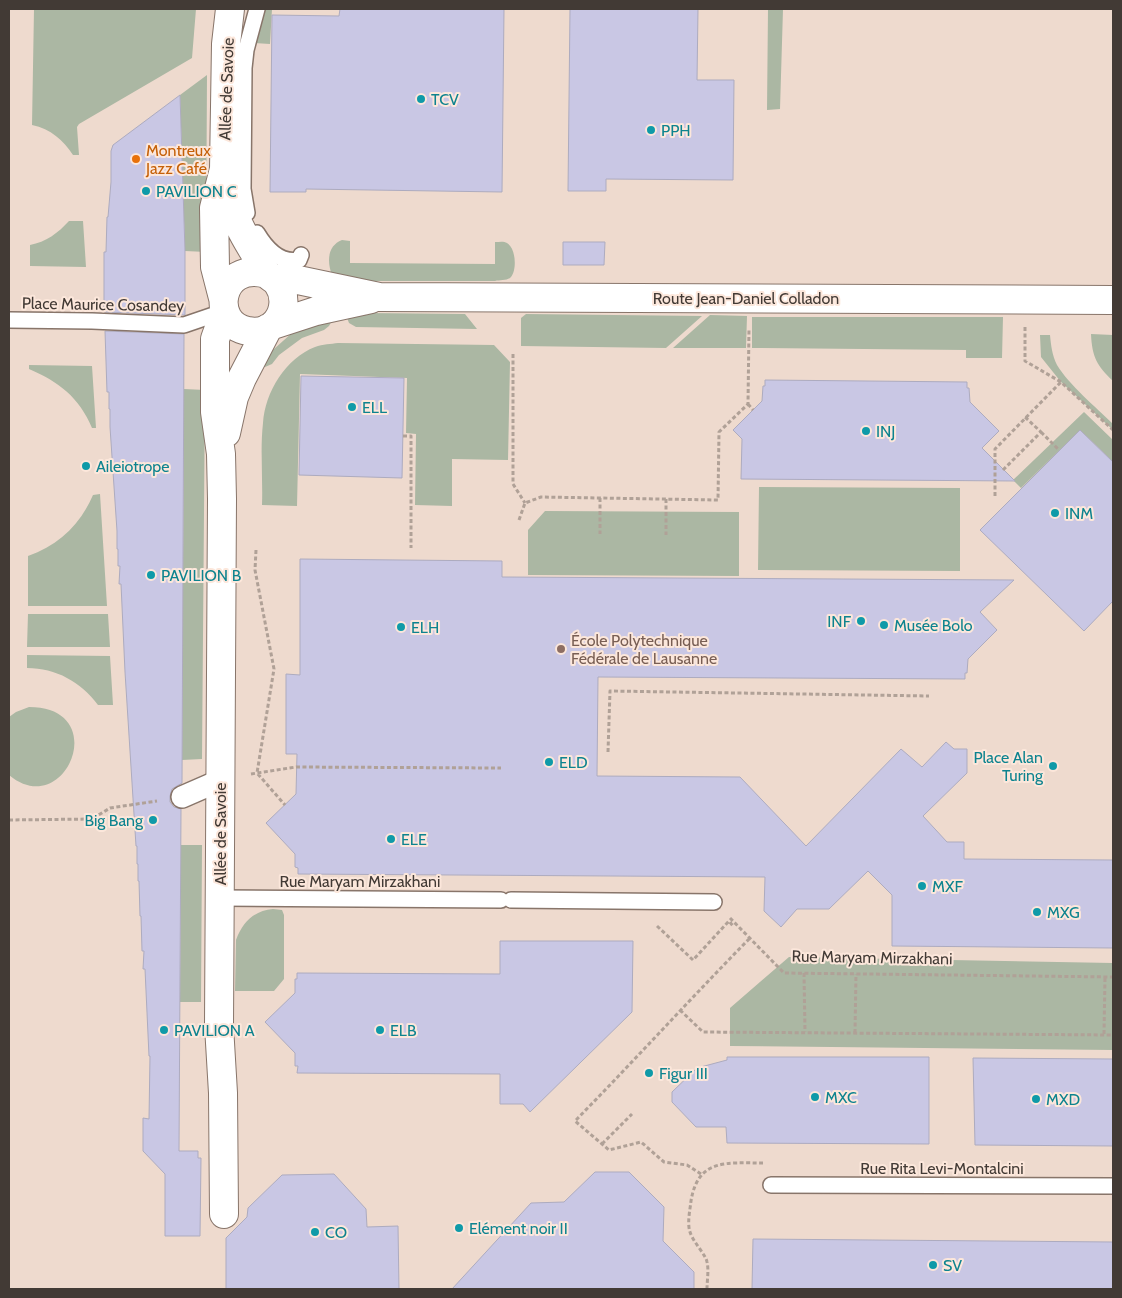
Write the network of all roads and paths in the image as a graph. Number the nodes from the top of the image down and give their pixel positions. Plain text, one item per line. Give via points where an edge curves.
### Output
1 (230, 9) edge
2 (257, 9) edge
3 (224, 169) junction
4 (301, 255) dead end
5 (270, 276) junction
6 (379, 297) junction
7 (754, 298) junction
8 (1025, 299) junction
9 (1113, 300) edge
10 (224, 305) junction
11 (9, 320) edge
12 (271, 326) junction
13 (513, 354) dead end
14 (1061, 382) junction
15 (748, 404) junction
16 (753, 410) dead end
17 (1025, 418) junction
18 (1113, 430) edge
19 (1041, 432) junction
20 (404, 436) dead end
21 (1059, 450) dead end
22 (221, 454) junction
23 (1003, 470) dead end
24 (995, 496) dead end
25 (600, 498) junction
26 (666, 499) junction
27 (525, 503) junction
28 (519, 520) dead end
29 (600, 534) dead end
30 (666, 535) dead end
31 (411, 548) dead end
32 (256, 550) dead end
33 (929, 696) dead end
34 (608, 752) dead end
35 (501, 768) dead end
36 (257, 773) junction
37 (221, 780) junction
38 (182, 798) joint
39 (285, 805) dead end
40 (9, 820) edge
41 (220, 898) junction
42 (629, 900) junction
43 (714, 902) joint
44 (734, 926) dead end
45 (750, 938) junction
46 (804, 974) junction
47 (856, 974) junction
48 (1105, 977) junction
49 (1113, 977) edge
50 (680, 1010) junction
51 (805, 1032) junction
52 (855, 1033) junction
53 (1104, 1034) junction
54 (1113, 1034) edge
55 (632, 1114) dead end
56 (602, 1144) junction
57 (766, 1163) dead end
58 (700, 1174) junction
59 (771, 1185) dead end
60 (1113, 1186) edge
61 (224, 1214) dead end
62 (707, 1289) edge

1 - 3 street, Allée de Savoie via 226,44
2 - 4 lane via 244,59 244,203 254,228 268,249 293,261 299,260
3 - 5 street, Allée de Savoie via 238,225
3 - 10 street, Allée de Savoie via 214,208 216,267
5 - 6 street, Route Jean-Daniel Colladon
5 - 10 street via 243,273 230,283
5 - 12 street via 282,290 284,305
6 - 7 street, Route Jean-Daniel Colladon
6 - 12 street, Route Jean-Daniel Colladon via 316,311
7 - 8 street, Route Jean-Daniel Colladon
7 - 15 path via 748,348
8 - 9 street, Route Jean-Daniel Colladon
8 - 14 path via 1025,361
10 - 11 lane, Place Maurice Cosandey via 184,325
10 - 12 street via 233,324 246,331 261,331
10 - 22 street, Allée de Savoie via 215,339 215,412
12 - 22 street, Allée de Savoie via 234,397
13 - 27 path via 514,484
14 - 17 path
14 - 18 path
15 - 16 path
15 - 26 path via 719,432 718,500
17 - 19 path
17 - 24 path via 995,449
19 - 21 path
19 - 23 path
20 - 31 path via 411,436
22 - 37 street, Allée de Savoie
25 - 26 path
25 - 27 path via 541,498
25 - 29 path
26 - 30 path
27 - 28 path
32 - 36 path via 255,570 274,669
33 - 34 path via 610,691
35 - 36 path via 296,767
36 - 39 path
37 - 38 street
37 - 41 street, Allée de Savoie
38 - 40 path via 110,808 92,819
41 - 42 lane, Rue Maryam Mirzakhani
41 - 61 street, Allée de Savoie via 219,1026
42 - 43 lane, Rue Maryam Mirzakhani
42 - 44 path via 693,960 729,921
43 - 45 path, Rue Maryam Mirzakhani
45 - 46 path, Rue Maryam Mirzakhani via 784,973
45 - 50 path
46 - 47 path, Rue Maryam Mirzakhani
46 - 51 path
47 - 48 path, Rue Maryam Mirzakhani
47 - 52 path
48 - 49 path, Rue Maryam Mirzakhani
48 - 53 path
50 - 51 path via 703,1032
50 - 56 path via 575,1121
51 - 52 path
52 - 53 path
53 - 54 path
55 - 56 path
56 - 58 path via 609,1150 641,1142 664,1162 687,1165
57 - 58 path via 716,1165
58 - 62 path via 693,1191 689,1230 708,1261
59 - 60 lane, Rue Rita Levi-Montalcini

